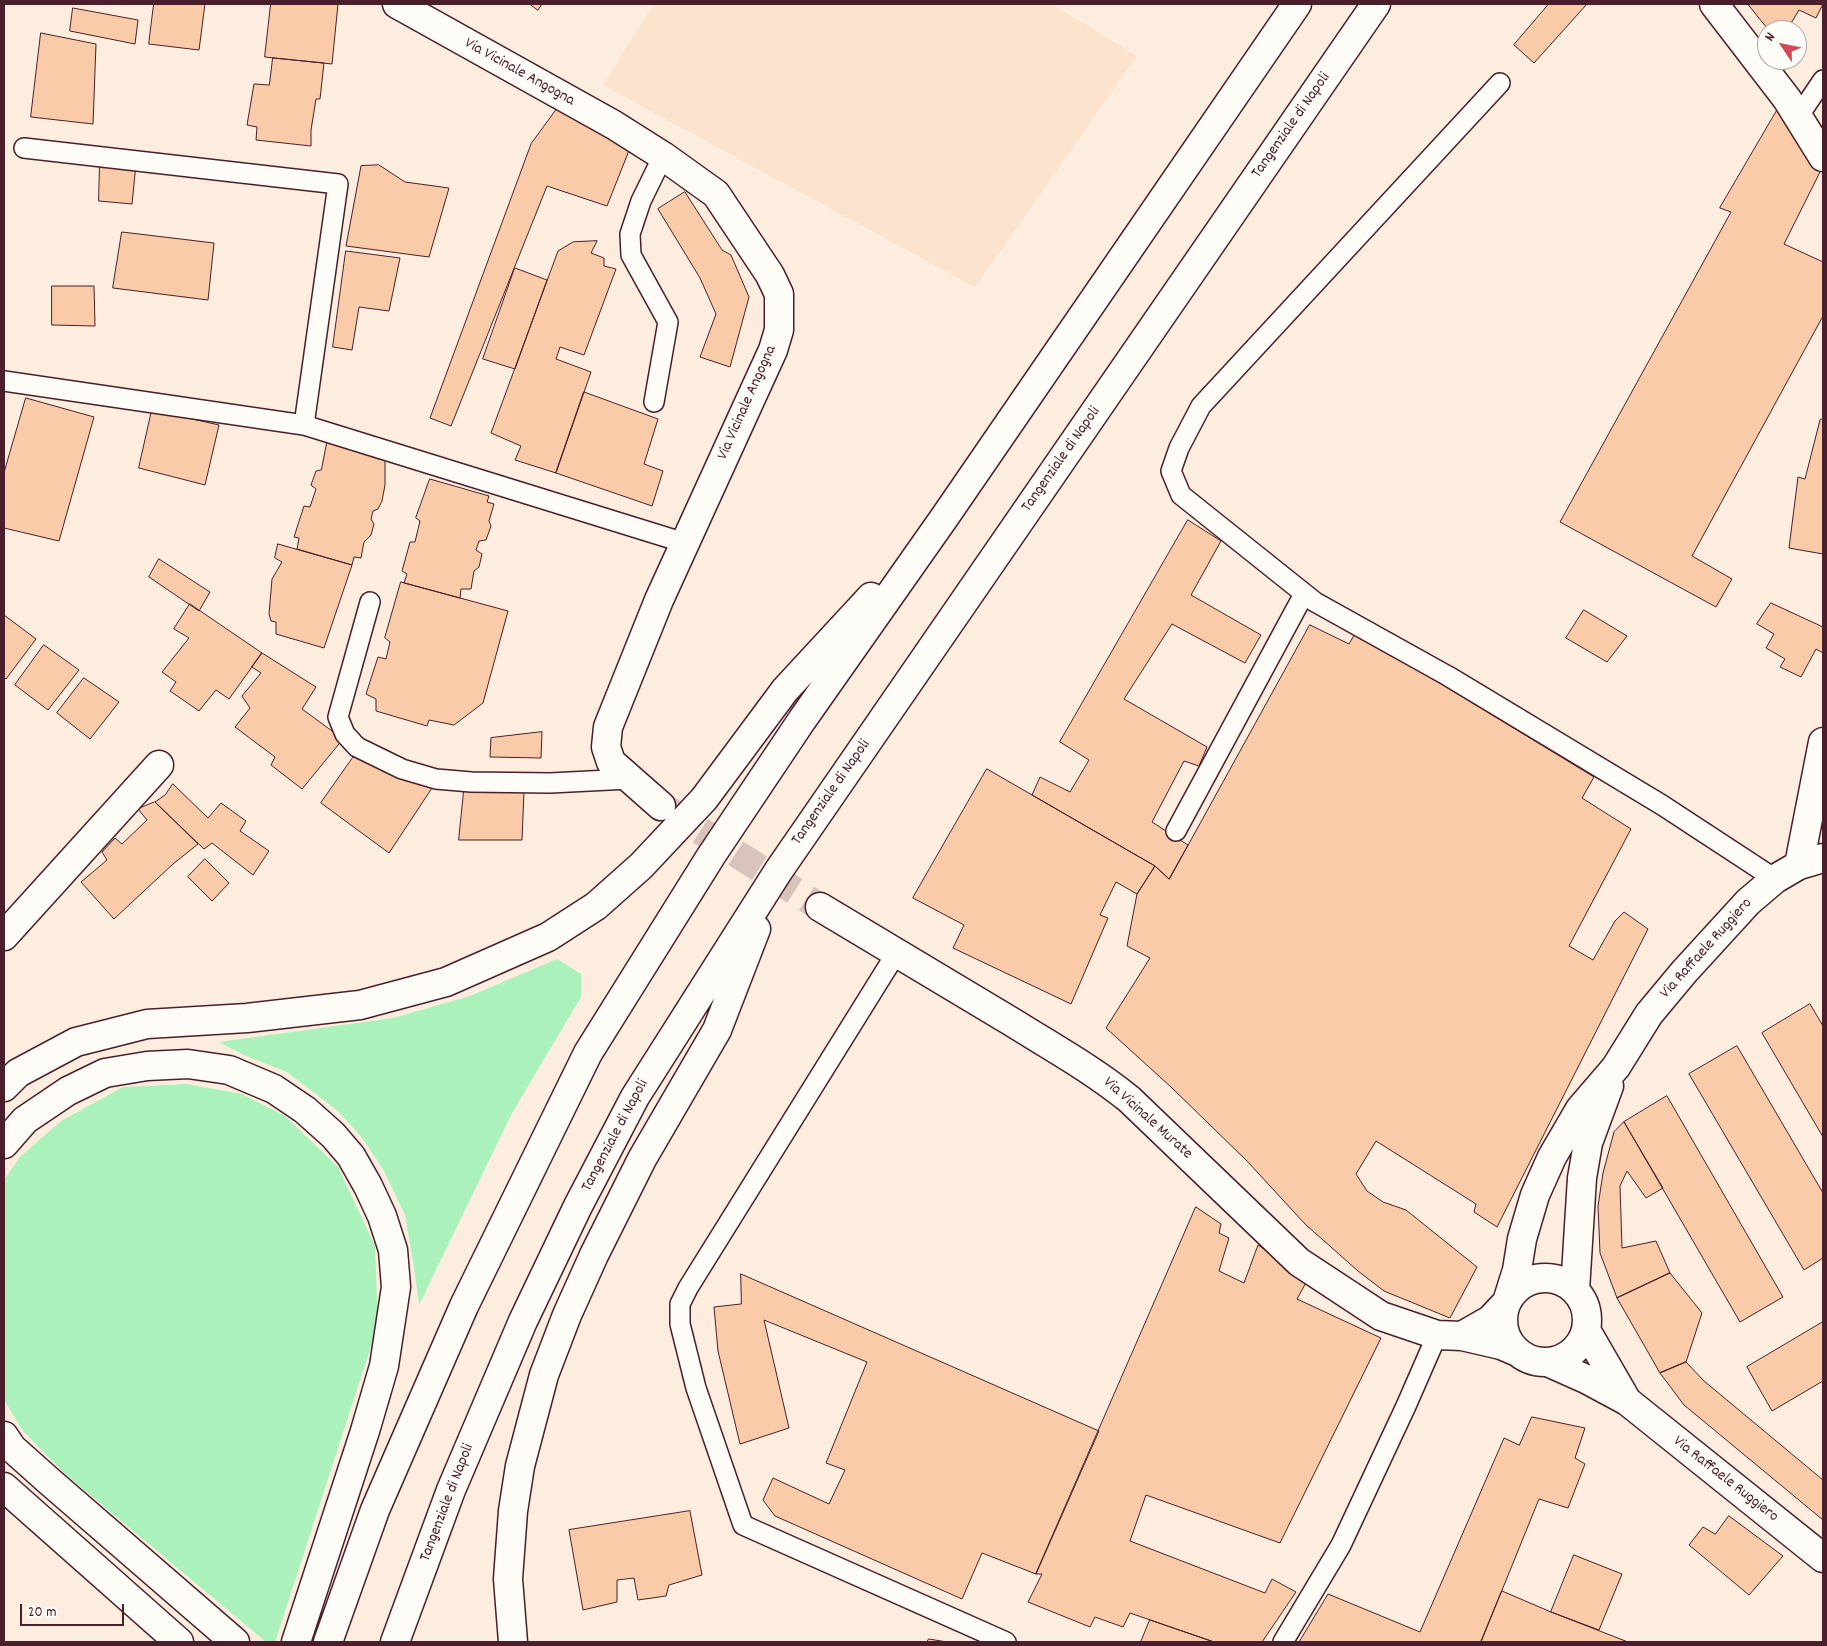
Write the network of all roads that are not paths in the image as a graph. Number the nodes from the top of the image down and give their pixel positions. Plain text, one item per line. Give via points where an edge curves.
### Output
1 (397, 4) edge
2 (1297, 4) edge
3 (1376, 4) edge
4 (1714, 4) edge
5 (1823, 80) edge
6 (1500, 83) dead end
7 (1798, 117) junction
8 (24, 148) dead end
9 (663, 156) junction
10 (1823, 157) edge
11 (4, 381) edge
12 (654, 402) dead end
13 (304, 424) junction
14 (944, 518) junction
15 (685, 543) junction
16 (1304, 594) junction
17 (370, 602) dead end
18 (1823, 742) edge
19 (159, 765) dead end
20 (629, 779) junction
21 (661, 806) tunnel mouth
22 (1176, 832) dead end
23 (1811, 862) edge
24 (779, 870) junction
25 (1775, 879) junction
26 (820, 907) tunnel mouth
27 (4, 936) edge
28 (897, 952) junction
29 (1616, 1067) junction
30 (4, 1087) edge
31 (4, 1144) edge
32 (1574, 1290) junction
33 (1506, 1302) junction
34 (1586, 1330) junction
35 (1450, 1336) junction
36 (1515, 1351) junction
37 (1550, 1363) junction
38 (1627, 1401) junction
39 (4, 1436) edge
40 (4, 1487) edge
41 (1823, 1558) edge
42 (229, 1638) edge
43 (179, 1642) edge
44 (296, 1642) edge
45 (328, 1642) edge
46 (395, 1642) edge
47 (513, 1642) edge
48 (1006, 1642) edge
49 (1283, 1642) edge

1 - 9 main road, Via Vicinale Angogna via 614,125
2 - 14 main road
3 - 24 main road, Tangenziale di Napoli
4 - 7 main road
5 - 7 lane
6 - 16 lane via 1201,406 1179,448 1171,471 1181,495
7 - 10 main road
8 - 13 lane via 338,184
9 - 12 lane via 641,201 630,234 631,255 668,322
9 - 15 main road, Via Vicinale Angogna via 716,194 779,294 779,330 773,350
11 - 13 lane
13 - 15 lane
14 - 30 main road via 785,690 704,799 641,866 596,906 548,937 446,982 360,1005 247,1018 147,1024 76,1042 18,1073
14 - 45 main road via 711,856 588,1053 460,1315 375,1510
15 - 20 main road, Via Vicinale Angogna via 608,726 606,747 612,762
16 - 22 lane
16 - 25 lane via 1662,805
17 - 20 lane via 338,717 345,734 358,746 402,769 436,779 550,783
18 - 23 main road
19 - 27 main road
20 - 21 main road, Via Vicinale Angogna
23 - 25 main road, Via Raffaele Ruggiero
24 - 46 main road, Tangenziale di Napoli via 635,1097 578,1206 523,1321 454,1482
24 - 47 main road via 717,1030 634,1176 571,1306 544,1374 520,1466 513,1511 508,1579
25 - 29 main road, Via Raffaele Ruggiero via 1748,902 1684,972 1649,1014
26 - 28 main road, Via Vicinale Murate
28 - 35 main road, Via Vicinale Murate via 1104,1079 1129,1099 1299,1262 1381,1316
28 - 48 lane via 688,1288 680,1304 680,1324 696,1388 743,1525
29 - 32 main road, Via Raffaele Ruggiero via 1588,1143 1582,1178
29 - 33 main road, Via Raffaele Ruggiero via 1580,1109 1552,1157 1535,1195
31 - 44 main road via 25,1120 68,1091 106,1073 188,1064 229,1070 274,1090 312,1116 351,1156 382,1216 393,1250 396,1287 384,1366 366,1431
32 - 33 main road via 1561,1281 1546,1278 1530,1281 1516,1289
32 - 34 main road via 1588,1316
33 - 35 main road via 1490,1320
33 - 36 main road via 1503,1328
34 - 37 main road via 1574,1352
34 - 38 main road, Via Raffaele Ruggiero
35 - 36 main road, Via Vicinale Murate via 1501,1344
35 - 49 lane via 1406,1406 1341,1545
36 - 37 main road via 1531,1361
37 - 38 main road, Via Raffaele Ruggiero
38 - 41 main road, Via Raffaele Ruggiero
39 - 42 main road via 12,1448
40 - 43 main road

